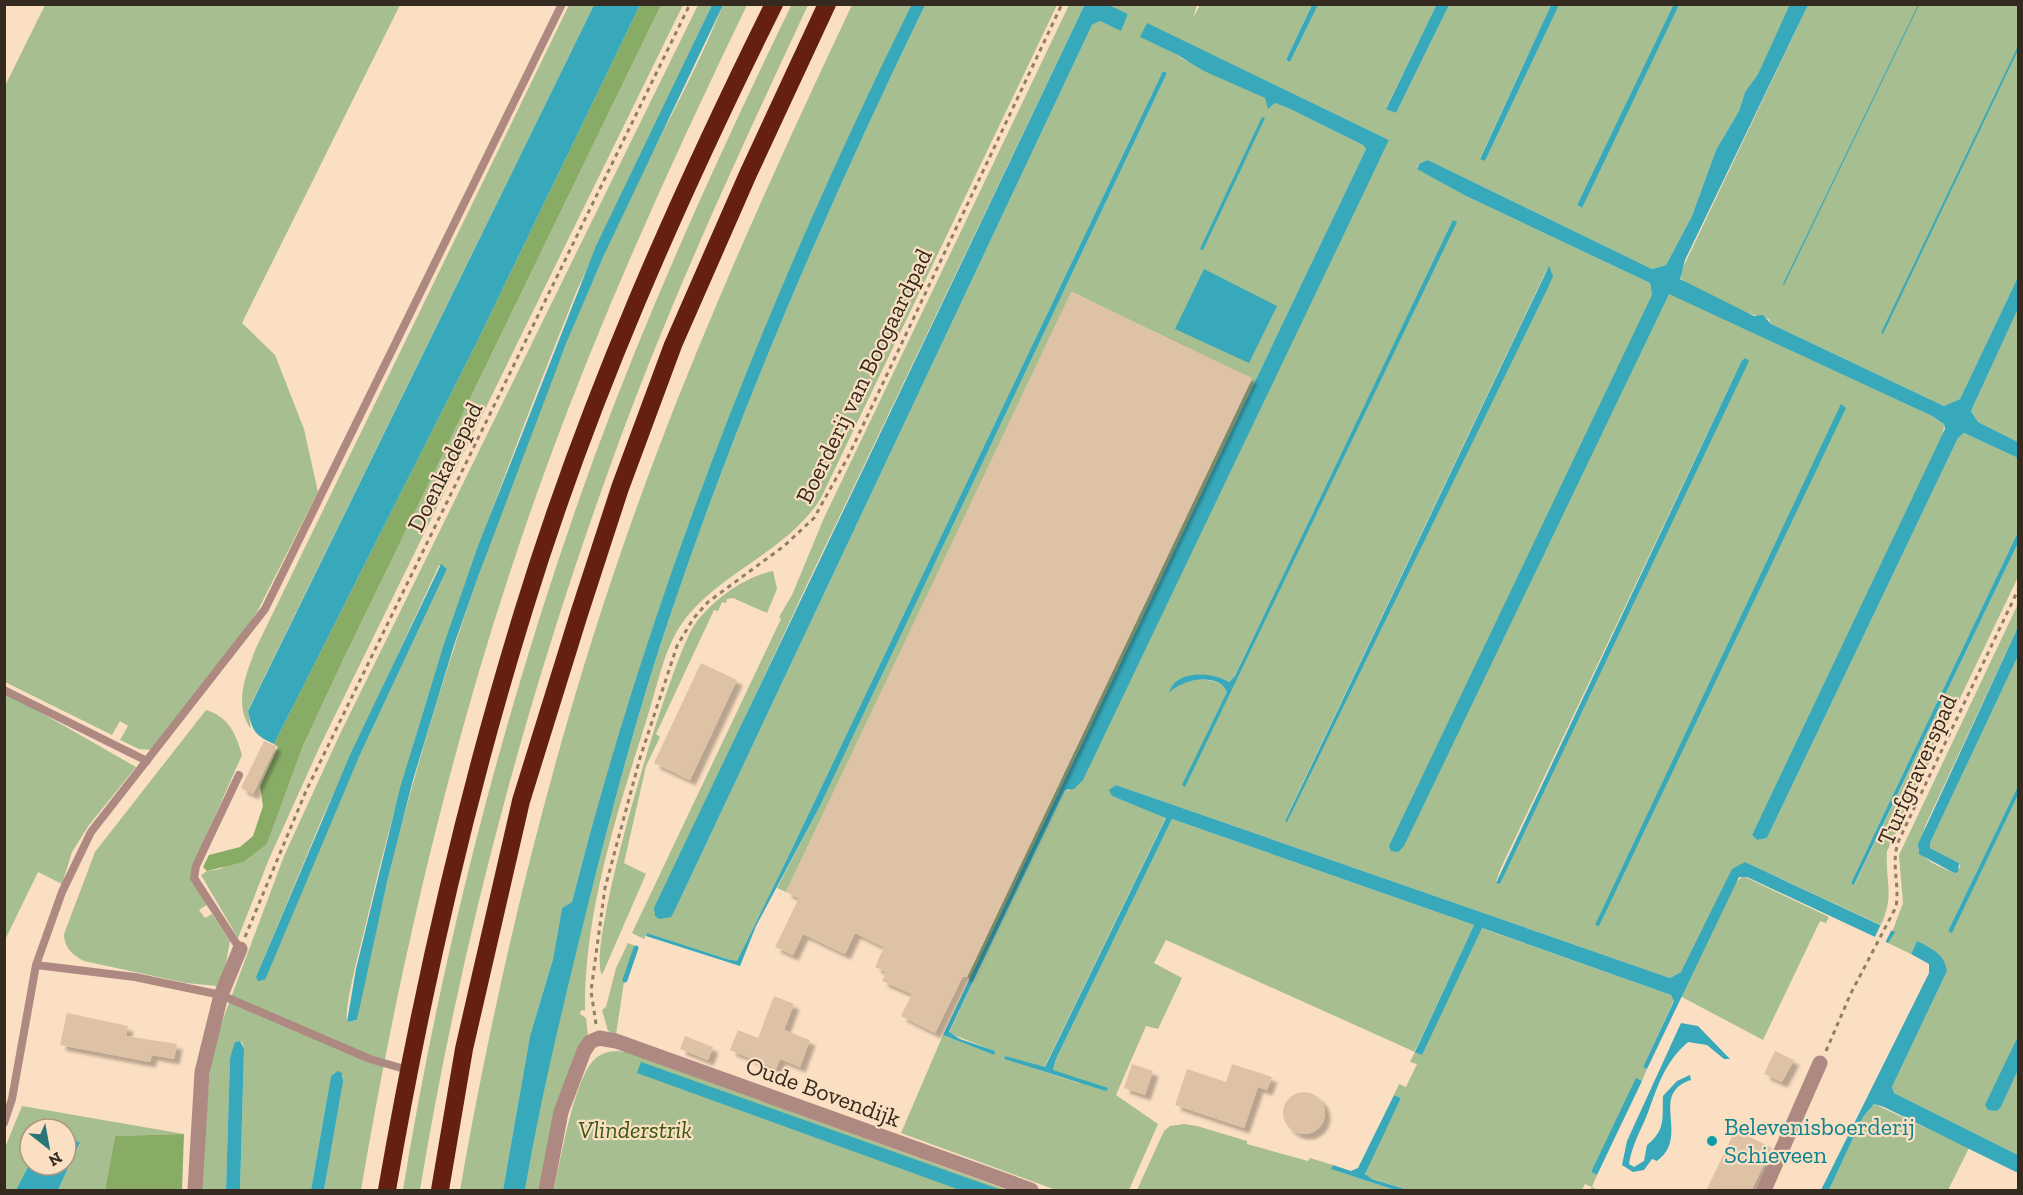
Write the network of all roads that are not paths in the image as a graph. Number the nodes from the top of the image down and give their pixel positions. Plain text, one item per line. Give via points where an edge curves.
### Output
1 (562, 4) edge
2 (774, 4) edge
3 (827, 4) edge
4 (4, 690) edge
5 (147, 762) junction
6 (239, 775) dead end
7 (240, 949) joint
8 (36, 965) junction
9 (221, 994) junction
10 (1820, 1063) road end
11 (408, 1070) junction
12 (4, 1123) edge
13 (195, 1191) edge
14 (387, 1191) edge
15 (440, 1191) edge
16 (546, 1191) edge
17 (1031, 1191) edge
18 (1764, 1191) edge

1 - 5 lane via 265,609
2 - 11 highway via 679,200 598,398 524,607 468,802
3 - 15 highway via 674,345 620,488 521,801 464,1049
4 - 5 lane
5 - 8 lane via 92,832 74,863
6 - 7 lane via 196,866 195,878
7 - 9 street
8 - 9 lane via 135,977
8 - 12 lane via 12,1099
9 - 11 lane via 370,1059
9 - 13 street via 202,1072
10 - 18 street
11 - 14 highway
16 - 17 street, Oude Bovendijk via 561,1112 584,1051 599,1038

